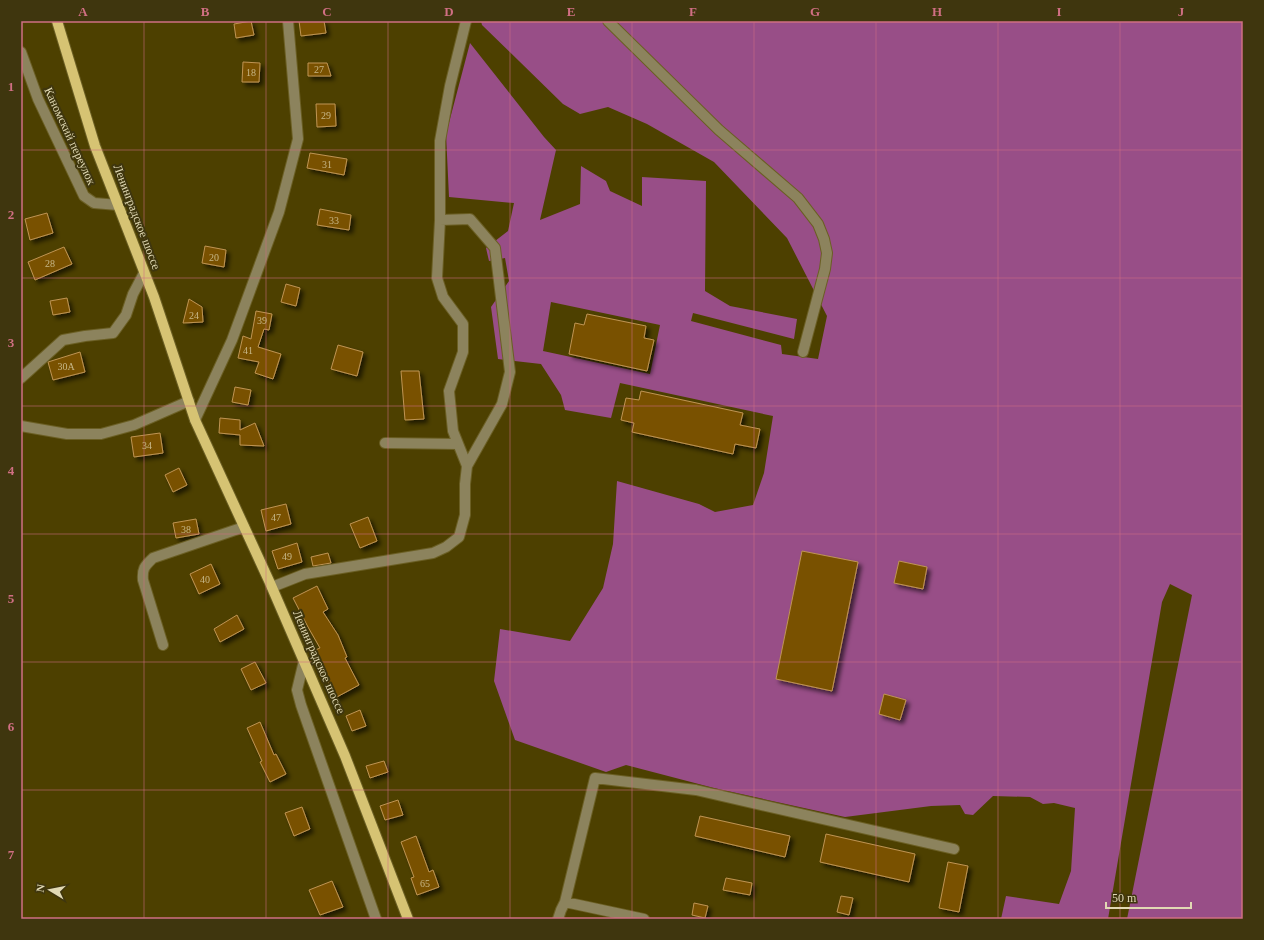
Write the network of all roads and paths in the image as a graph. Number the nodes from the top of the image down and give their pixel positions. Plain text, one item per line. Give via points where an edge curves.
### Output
1 (57, 21) edge
2 (288, 21) edge
3 (466, 21) edge
4 (608, 21) edge
5 (21, 52) edge
6 (118, 205) junction
7 (440, 220) junction
8 (144, 273) junction
9 (803, 352) dead end
10 (21, 378) edge
11 (189, 401) junction
12 (195, 420) junction
13 (21, 426) edge
14 (385, 443) dead end
15 (458, 444) junction
16 (466, 466) junction
17 (244, 528) junction
18 (272, 587) junction
19 (164, 645) dead end
20 (304, 661) junction
21 (954, 849) dead end
22 (564, 902) junction
23 (619, 916) edge
24 (376, 919) edge
25 (408, 919) edge
26 (558, 919) edge
27 (644, 919) edge

1 - 6 main road, Ленинградское шоссе via 95,146
2 - 12 street via 298,139 277,220 232,340
3 - 7 street via 440,141
4 - 9 street via 719,130 798,198 818,224 827,253 826,264
5 - 6 street, Каномский переулок via 38,99 84,196 94,203
6 - 8 main road, Ленинградское шоссе
7 - 15 street via 437,278 443,297 463,324 463,352 449,391 453,431
7 - 16 street via 470,219 496,248 510,372 502,404
8 - 10 street via 126,315 113,333 63,340
8 - 11 main road, Ленинградское шоссе
11 - 12 main road, Ленинградское шоссе
11 - 13 street via 134,425 101,434 67,434
12 - 17 main road, Ленинградское шоссе
14 - 15 street
15 - 16 street
16 - 18 street via 466,515 459,537 446,547 433,553 305,574
17 - 18 main road, Ленинградское шоссе
17 - 19 street via 154,558 146,565 142,571 143,580
18 - 20 main road, Ленинградское шоссе
20 - 24 street via 297,690 301,705
20 - 25 main road, Ленинградское шоссе via 345,756
21 - 22 street via 696,790 595,778
22 - 23 street
22 - 26 street
23 - 27 street

